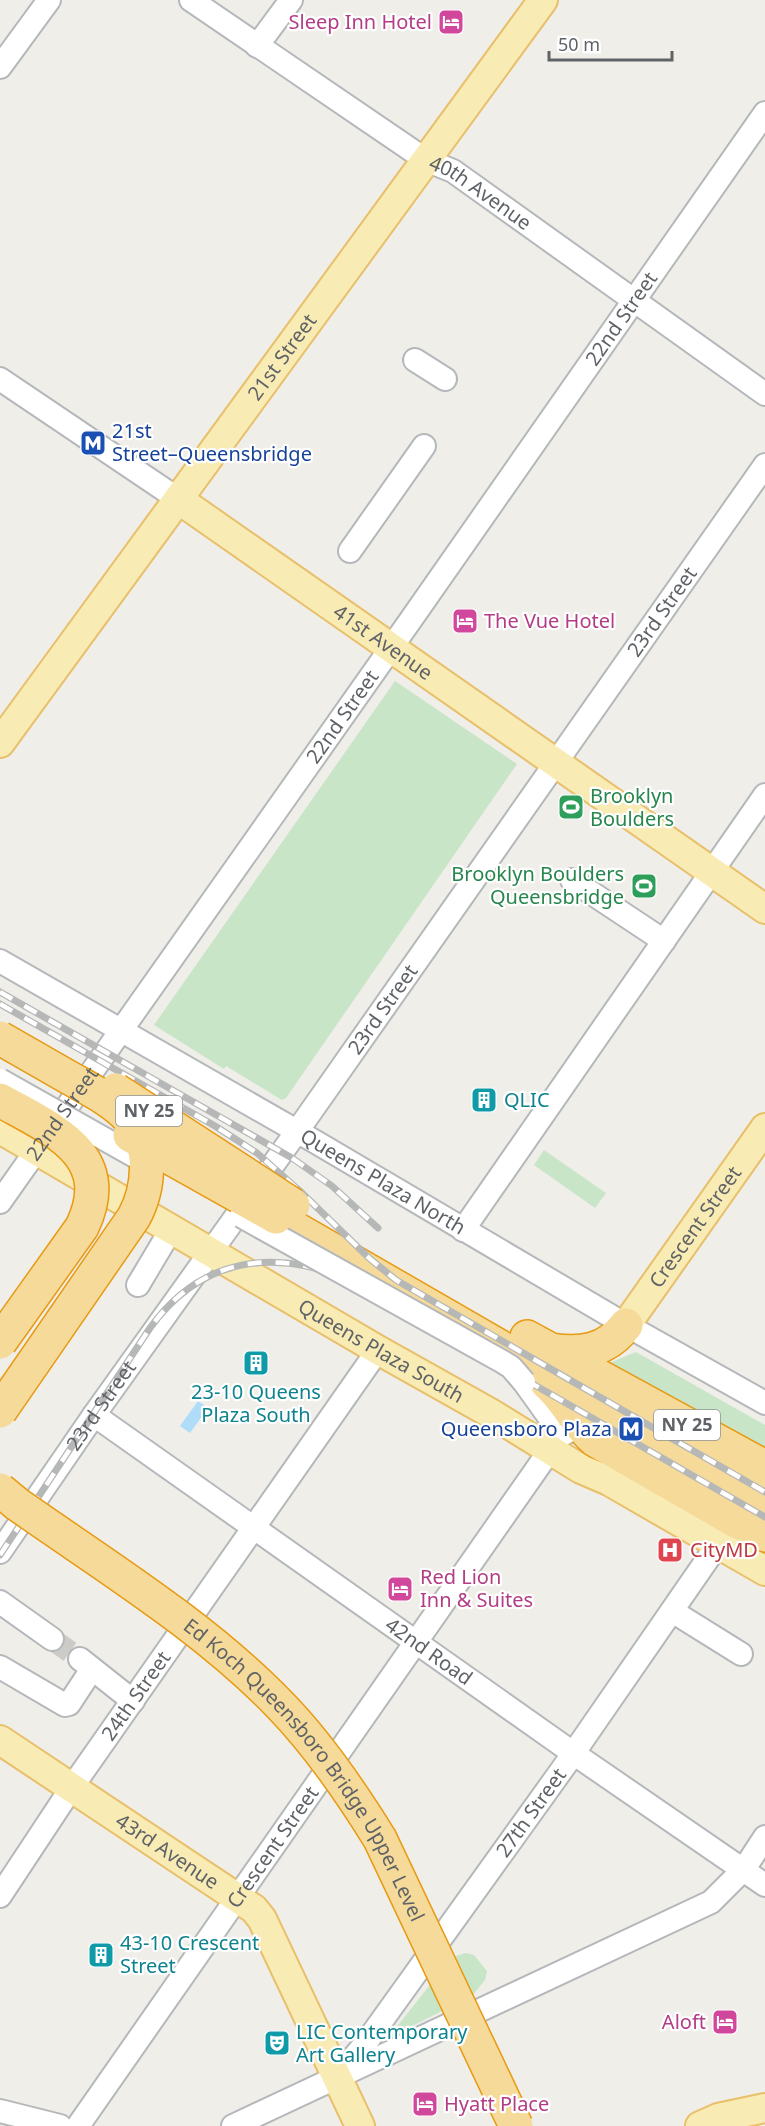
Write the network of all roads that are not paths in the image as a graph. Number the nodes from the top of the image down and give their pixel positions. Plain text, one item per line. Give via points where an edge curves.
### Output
1 (49, 0) edge
2 (191, 0) edge
3 (291, 0) edge
4 (543, 0) edge
5 (257, 46) junction
6 (0, 67) edge
7 (765, 113) edge
8 (426, 160) junction
9 (633, 301) junction
10 (415, 360) dead end
11 (445, 379) dead end
12 (0, 380) edge
13 (765, 394) edge
14 (424, 446) dead end
15 (765, 465) edge
16 (178, 499) junction
17 (350, 551) dead end
18 (392, 647) junction
19 (0, 743) edge
20 (556, 763) junction
21 (765, 795) edge
22 (712, 872) junction
23 (572, 880) dead end
24 (765, 909) edge
25 (664, 941) junction
26 (0, 961) edge
27 (0, 1025) edge
28 (121, 1031) junction
29 (0, 1038) edge
30 (0, 1057) edge
31 (0, 1063) edge
32 (0, 1080) edge
33 (0, 1101) edge
34 (765, 1128) edge
35 (0, 1129) edge
36 (296, 1132) junction
37 (37, 1149) junction
38 (0, 1202) edge
39 (285, 1221) junction
40 (172, 1228) junction
41 (463, 1230) junction
42 (210, 1251) junction
43 (138, 1285) dead end
44 (626, 1325) junction
45 (0, 1342) edge
46 (378, 1350) junction
47 (551, 1350) junction
48 (519, 1368) junction
49 (0, 1392) edge
50 (765, 1403) edge
51 (0, 1411) edge
52 (94, 1415) junction
53 (550, 1450) junction
54 (765, 1467) edge
55 (0, 1490) edge
56 (765, 1500) edge
57 (0, 1516) edge
58 (253, 1527) junction
59 (726, 1532) junction
60 (765, 1535) edge
61 (765, 1542) edge
62 (0, 1552) edge
63 (765, 1571) edge
64 (0, 1602) edge
65 (672, 1611) junction
66 (52, 1639) tunnel mouth
67 (416, 1642) junction
68 (741, 1654) dead end
69 (0, 1666) edge
70 (133, 1701) junction
71 (0, 1740) edge
72 (573, 1753) junction
73 (72, 1787) junction
74 (763, 1846) edge
75 (744, 1869) junction
76 (765, 1886) edge
77 (0, 1896) edge
78 (238, 1896) junction
79 (338, 2077) junction
80 (765, 2109) edge
81 (0, 2111) edge
82 (60, 2126) edge
83 (78, 2126) edge
84 (233, 2126) edge
85 (360, 2126) edge
86 (491, 2126) edge
87 (516, 2126) edge
88 (700, 2126) edge
89 (747, 2126) edge

1 - 6 street
2 - 5 street, 40th Avenue
3 - 5 street
4 - 8 main road, 21st Street
5 - 8 street, 40th Avenue
7 - 9 street, 22nd Street
8 - 9 street, 40th Avenue via 453,171
8 - 16 main road, 21st Street
9 - 13 street, 40th Avenue
9 - 18 street, 22nd Street
10 - 11 street
12 - 16 street, 41st Avenue
14 - 17 street
15 - 20 street, 23rd Street
16 - 18 main road, 41st Avenue
16 - 19 main road, 21st Street
18 - 20 main road, 41st Avenue
18 - 28 street, 22nd Street
20 - 22 main road, 41st Avenue
20 - 36 street, 23rd Street
21 - 22 street
22 - 24 main road, 41st Avenue
22 - 25 street
23 - 25 street
25 - 41 street
26 - 28 street, Queens Plaza North
27 - 39 highway, NY 25, bridge via 129,1098
28 - 36 street, Queens Plaza North
28 - 37 street, 22nd Street
29 - 51 highway, bridge via 100,1095 125,1114 146,1155 147,1177 134,1217
30 - 49 highway, bridge via 92,1109 118,1130 135,1160 137,1179 124,1215
31 - 39 highway, NY 25, bridge
32 - 39 street, bridge
33 - 45 highway, bridge via 76,1147 92,1187 82,1227
34 - 44 main road, Crescent Street
35 - 37 main road, Queens Plaza South
36 - 41 street, Queens Plaza North
36 - 42 street, 23rd Street
37 - 38 street, 22nd Street
37 - 40 main road, Queens Plaza South
39 - 47 highway, NY 25
39 - 48 highway, NY 25
40 - 42 main road, Queens Plaza South
40 - 43 street
41 - 44 street, Queens Plaza North
42 - 46 main road, Queens Plaza South
42 - 52 street, 23rd Street
44 - 47 highway via 611,1342 595,1349
44 - 50 street, Queens Plaza North
46 - 53 main road, Queens Plaza South
46 - 58 street, 24th Street
47 - 54 highway, NY 25
48 - 56 highway, NY 25
48 - 59 highway, NY 25 via 552,1387 588,1435
52 - 58 street, 42nd Road
52 - 62 street, 23rd Street
53 - 59 main road, Queens Plaza South
53 - 67 street, Crescent Street
55 - 87 highway, Ed Koch Queensboro Bridge Upper Level, bridge via 219,1649 280,1705 329,1763 358,1803 390,1859
57 - 86 highway, Ed Koch Queensboro Bridge Upper Level via 214,1669 300,1759 334,1806 364,1859
58 - 67 street, 42nd Road
58 - 70 street, 24th Street
59 - 60 highway, NY 25
59 - 61 highway
59 - 63 main road, Queens Plaza South
59 - 65 street, 27th Street
64 - 66 street
65 - 68 street
65 - 72 street, 27th Street
67 - 72 street, 42nd Road
67 - 78 street, Crescent Street
69 - 70 street via 65,1705 69,1704 86,1664
70 - 73 street, 24th Street
71 - 73 main road, 43rd Avenue
72 - 75 street, 42nd Road
72 - 79 street, 27th Street
73 - 77 street, 24th Street
73 - 78 main road, 43rd Avenue
74 - 75 street
75 - 76 street, 42nd Road
75 - 79 street via 711,1902
78 - 79 main road, 43rd Avenue via 260,1915
78 - 83 street, Crescent Street
79 - 84 street
79 - 85 main road, 43rd Avenue
80 - 88 main road via 718,2118
80 - 89 main road
81 - 82 street

